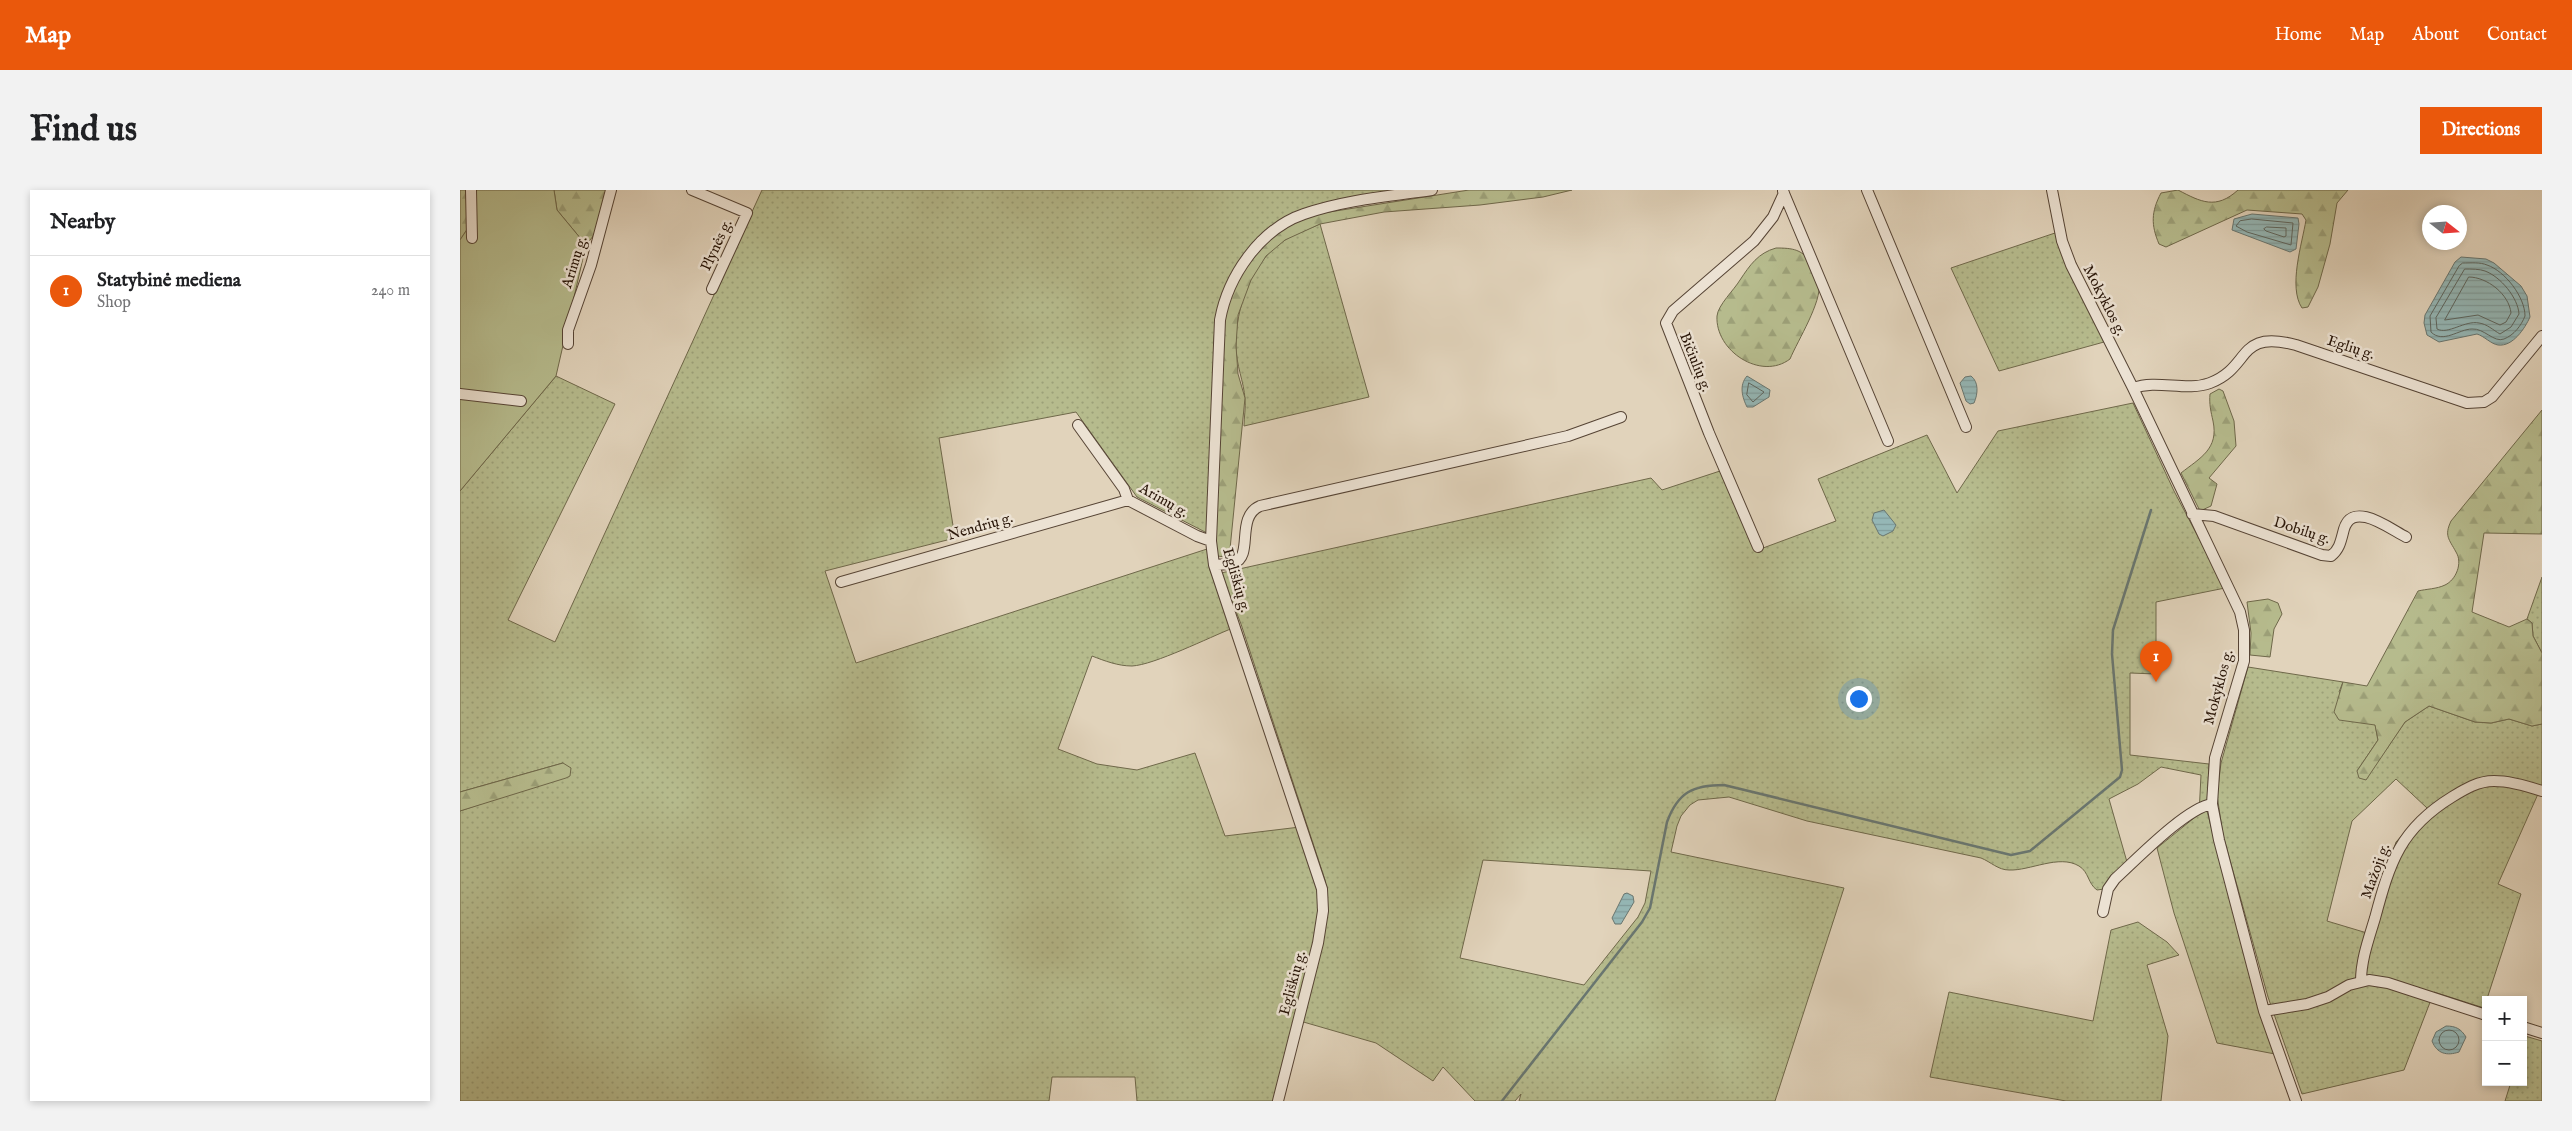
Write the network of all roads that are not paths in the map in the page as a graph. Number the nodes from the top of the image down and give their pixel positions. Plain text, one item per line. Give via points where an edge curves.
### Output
1 (470, 190) edge
2 (611, 190) edge
3 (692, 190) edge
4 (1432, 190) edge
5 (1867, 190) edge
6 (2052, 190) edge
7 (1783, 192) edge
8 (472, 238) dead end
9 (712, 289) dead end
10 (2542, 336) edge
11 (568, 344) dead end
12 (2133, 388) junction
13 (460, 394) edge
14 (521, 401) dead end
15 (1621, 417) dead end
16 (1078, 425) dead end
17 (1966, 427) dead end
18 (1888, 441) dead end
19 (1128, 500) junction
20 (2192, 514) junction
21 (2406, 538) dead end
22 (1211, 541) junction
23 (1758, 547) dead end
24 (1214, 565) junction
25 (841, 582) dead end
26 (2542, 791) edge
27 (2212, 804) junction
28 (2103, 912) dead end
29 (2361, 981) junction
30 (2264, 1011) junction
31 (2482, 1014) edge
32 (2527, 1028) edge
33 (2542, 1033) edge
34 (1278, 1101) edge
35 (2296, 1101) edge

1 - 8 street
2 - 11 street, Arimų g. via 568,330
3 - 9 street, Plynės g. via 747,214
4 - 22 street, Egliškių g. via 1303,214 1267,238 1247,258 1227,293 1220,320
5 - 17 street
6 - 12 street, Mokyklos g. via 2062,241 2071,265
7 - 18 street
7 - 23 street, Bičiulių g. via 1773,217 1754,241 1673,310 1666,323
10 - 12 street, Eglių g. via 2492,396 2476,404 2276,340 2259,342 2210,383
12 - 20 street, Mokyklos g.
13 - 14 street
15 - 24 street via 1568,436 1260,506 1248,516 1244,552 1239,560
16 - 19 street, Arimų g. via 1124,489
19 - 22 street, Arimų g.
19 - 25 street, Nendrių g.
20 - 21 street, Dobilų g. via 2214,516 2322,555 2331,556 2338,551 2346,523 2350,518 2359,516 2367,516
20 - 27 street, Mokyklos g. via 2232,593 2244,630 2244,661 2215,758
22 - 24 street, Egliškių g.
24 - 34 street, Egliškių g. via 1322,888 1323,911 1318,943
26 - 29 street, Mažoji g. via 2506,783 2481,783 2440,805 2414,827 2400,846 2389,871 2363,963
27 - 28 street via 2171,829 2115,879 2108,889
27 - 30 street, Mokyklos g.
29 - 30 street via 2307,1004
29 - 31 street via 2383,982
30 - 35 street, Mokyklos g.
32 - 33 street

